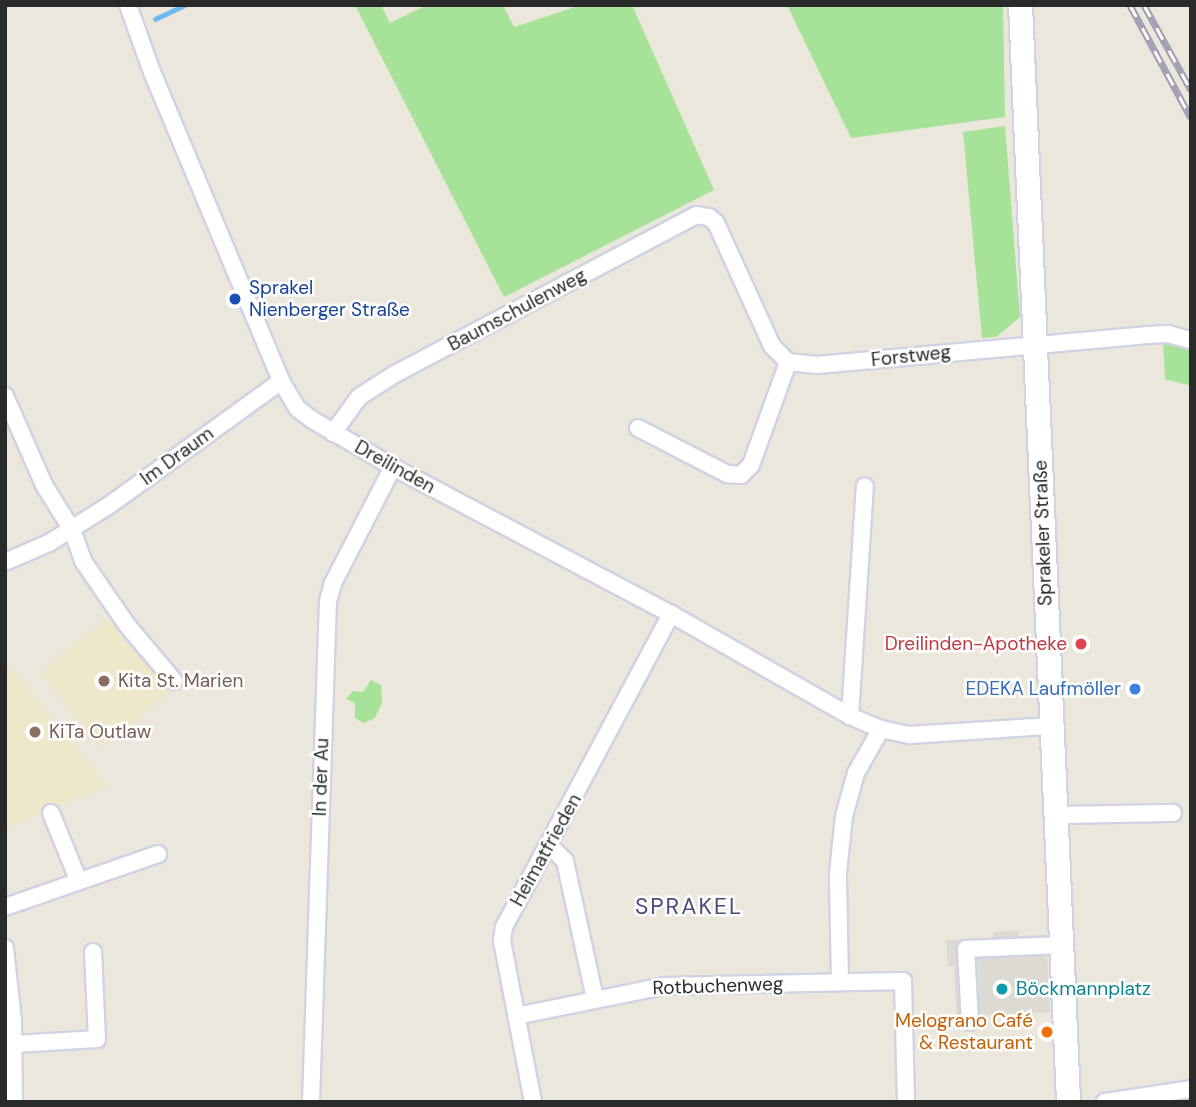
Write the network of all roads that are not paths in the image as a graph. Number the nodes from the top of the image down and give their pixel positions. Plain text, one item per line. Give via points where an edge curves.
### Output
1 (128, 5) edge
2 (1020, 5) edge
3 (1191, 340) edge
4 (1035, 344) junction
5 (788, 362) junction
6 (281, 381) junction
7 (5, 396) edge
8 (638, 428) dead end
9 (333, 433) junction
10 (393, 467) junction
11 (865, 486) dead end
12 (72, 530) junction
13 (5, 562) edge
14 (671, 614) junction
15 (174, 681) dead end
16 (850, 716) junction
17 (1051, 726) junction
18 (881, 729) junction
19 (51, 813) dead end
20 (1173, 813) dead end
21 (1055, 815) junction
22 (550, 846) junction
23 (158, 854) dead end
24 (78, 879) junction
25 (5, 907) edge
26 (1061, 945) junction
27 (5, 948) edge
28 (93, 952) dead end
29 (840, 982) junction
30 (595, 999) junction
31 (516, 1016) junction
32 (970, 1022) dead end
33 (14, 1044) junction
34 (1191, 1089) edge
35 (14, 1102) edge
36 (311, 1102) edge
37 (533, 1102) edge
38 (906, 1102) edge
39 (1068, 1102) edge
40 (1105, 1102) edge

1 - 6 street, Dreilinden
2 - 4 street, Sprakeler Straße
3 - 4 street, Forstweg via 1168,334
4 - 5 street, Forstweg via 817,365
4 - 17 street, Sprakeler Straße
5 - 8 street via 751,465 741,475 727,474
5 - 9 street, Baumschulenweg via 772,346 716,223 709,216 696,215 395,374 359,397
6 - 9 street, Dreilinden via 297,408
6 - 12 street, Im Draum
7 - 12 street via 44,485
9 - 10 street, Dreilinden
10 - 14 street, Dreilinden
10 - 36 street, In der Au via 328,601
11 - 16 street
12 - 13 street, Im Draum
12 - 15 street via 83,561 99,586
14 - 16 street, Dreilinden
14 - 22 street, Heimatfrieden
16 - 18 street, Dreilinden
17 - 18 street, Dreilinden via 910,735
17 - 21 street, Sprakeler Straße
18 - 29 street via 849,792 838,873
19 - 24 street
20 - 21 street
21 - 26 street, Sprakeler Straße
22 - 30 street via 565,861
22 - 31 street, Heimatfrieden via 504,927 502,942
23 - 24 street
24 - 25 street
26 - 32 street via 966,949
26 - 39 street, Sprakeler Straße
27 - 33 street
28 - 33 street via 97,1039
29 - 30 street, Rotbuchenweg via 665,986
29 - 38 street, Rotbuchenweg via 903,981
30 - 31 street, Rotbuchenweg
31 - 37 street, Heimatfrieden
33 - 35 street
34 - 40 street

